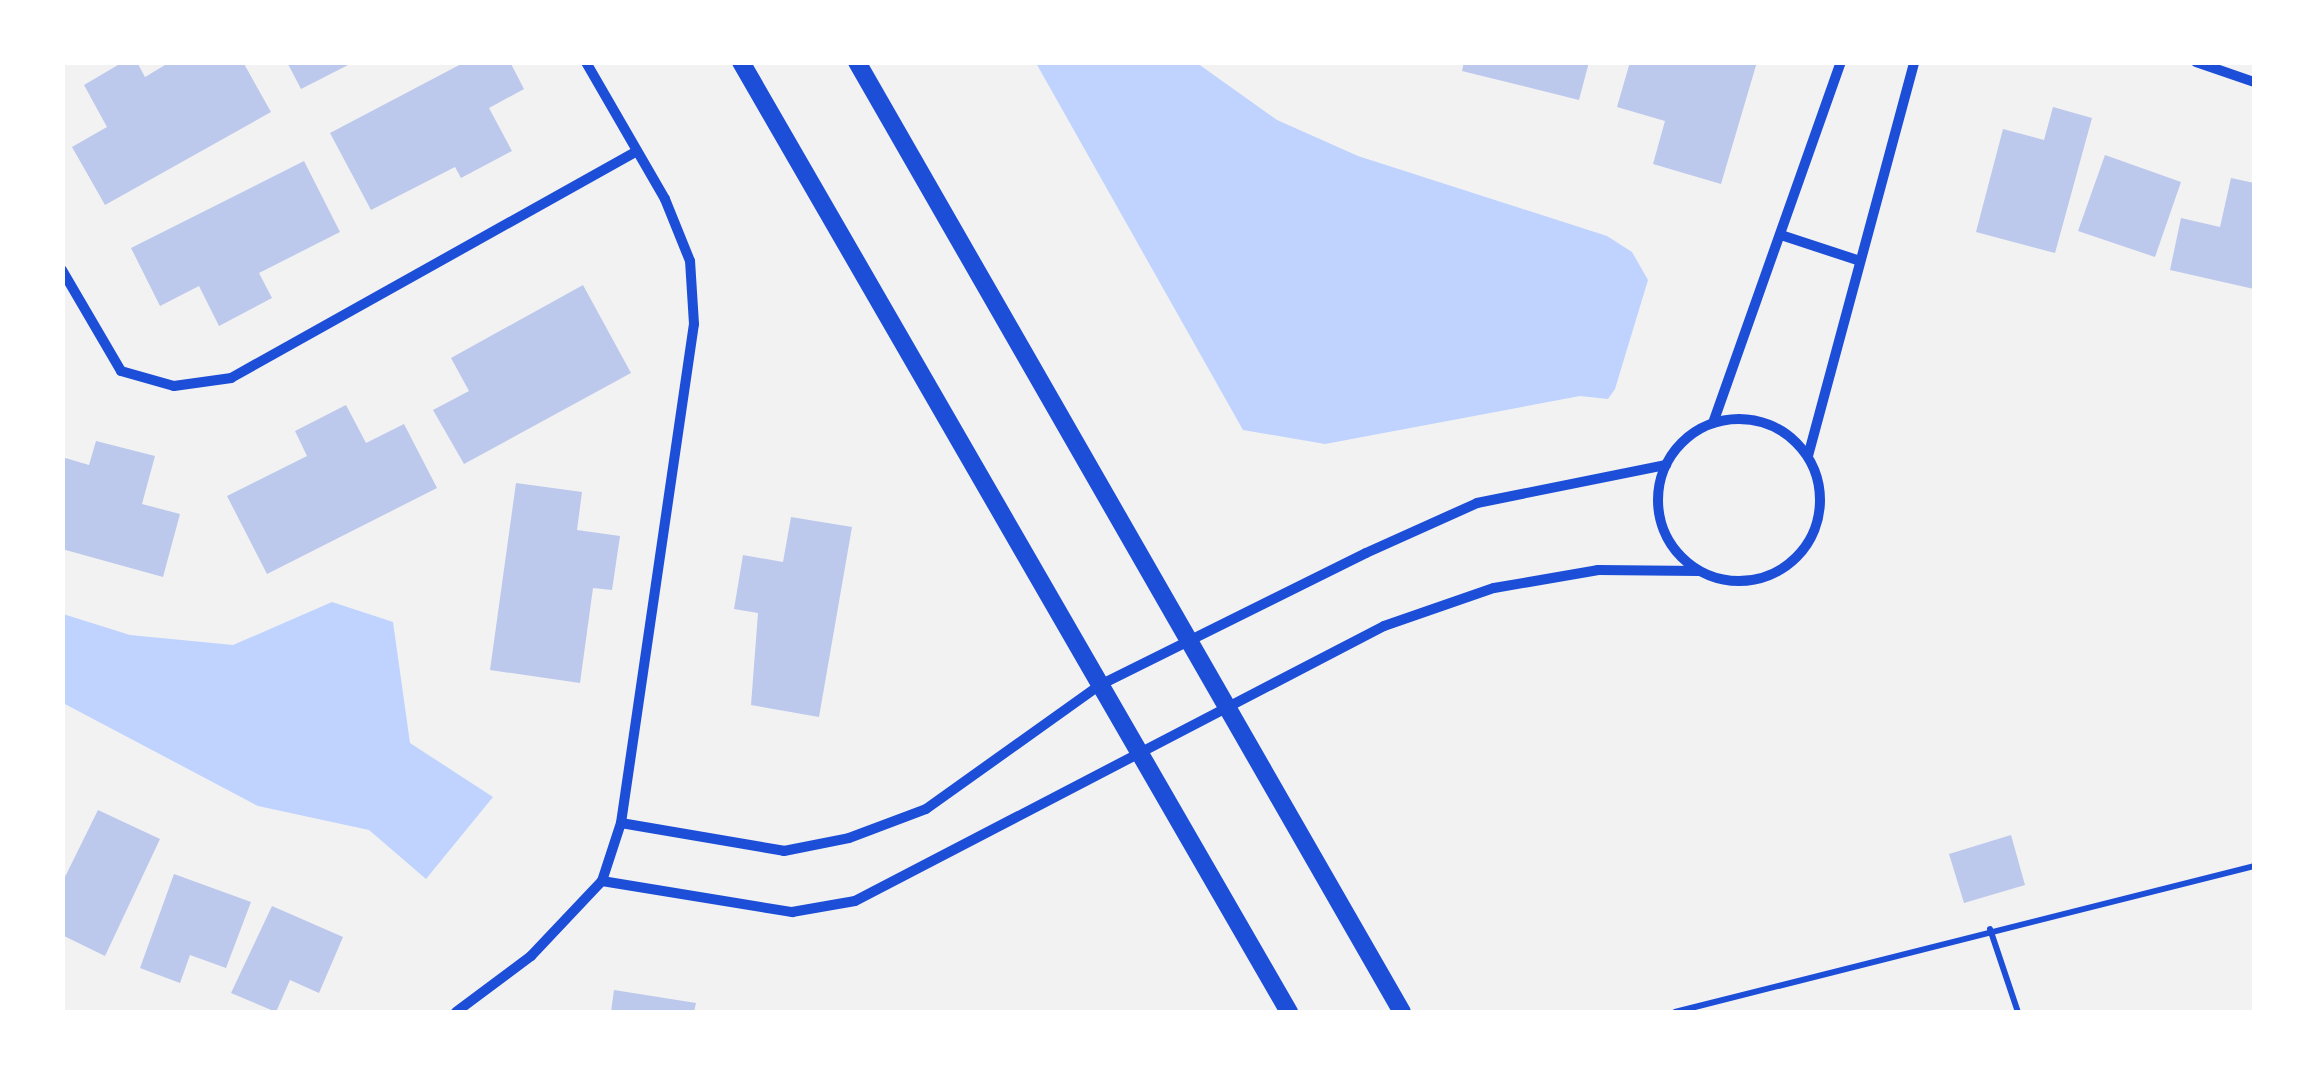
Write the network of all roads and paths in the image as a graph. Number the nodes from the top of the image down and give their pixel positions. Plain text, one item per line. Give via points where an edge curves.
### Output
1 (586, 62) edge
2 (741, 62) edge
3 (857, 62) edge
4 (1842, 62) edge
5 (1914, 62) edge
6 (2196, 62) edge
7 (2254, 82) edge
8 (635, 152) junction
9 (1784, 236) junction
10 (1857, 260) junction
11 (62, 270) edge
12 (1713, 424) junction
13 (1808, 456) junction
14 (1666, 465) junction
15 (1699, 571) junction
16 (1192, 640) junction
17 (1100, 685) junction
18 (1233, 712) junction
19 (1142, 757) junction
20 (622, 823) junction
21 (2254, 866) edge
22 (602, 882) junction
23 (1990, 929) junction
24 (456, 1012) edge
25 (1289, 1012) edge
26 (1402, 1012) edge
27 (1675, 1012) edge
28 (2018, 1012) edge

1 - 8 street
2 - 17 street
3 - 16 street
4 - 9 street
5 - 10 street
6 - 7 street
8 - 11 street via 231,378 174,386 121,371
8 - 20 street via 690,261 694,324
9 - 10 street
9 - 12 street
10 - 13 street
12 - 13 street via 1766,423
12 - 14 street
13 - 15 street via 1821,507 1799,556 1752,581
14 - 15 street via 1658,512 1679,556
14 - 16 street via 1477,503
15 - 18 street via 1598,570 1494,588 1384,626
16 - 17 street
16 - 18 street
17 - 19 street
17 - 20 street via 926,809 848,838 784,852
18 - 19 street
18 - 26 street
19 - 22 street via 856,901 792,912
19 - 25 street
20 - 22 street
21 - 23 path
22 - 24 street via 531,956
23 - 27 path
23 - 28 path

